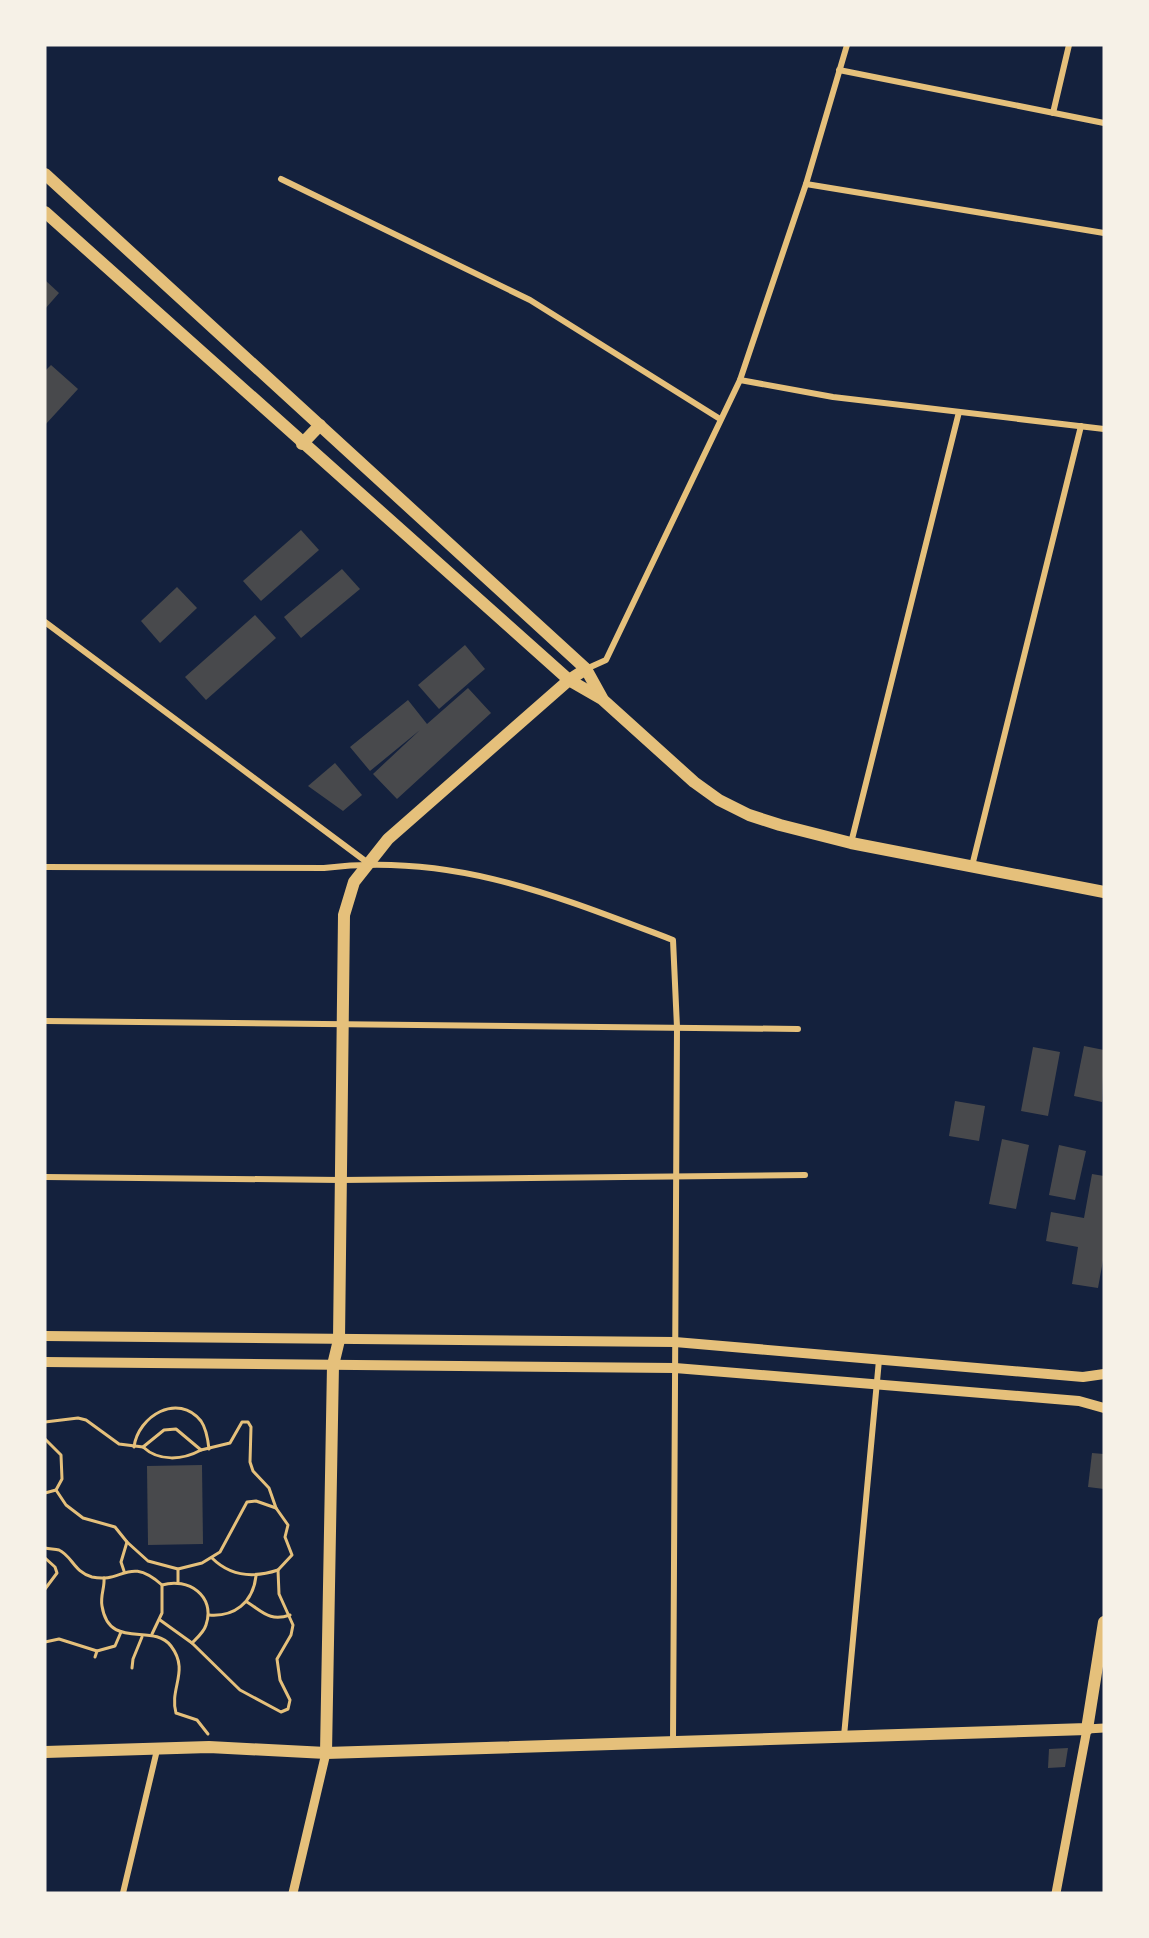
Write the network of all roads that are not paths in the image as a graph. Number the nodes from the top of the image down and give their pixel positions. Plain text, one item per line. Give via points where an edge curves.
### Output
1 (847, 45) edge
2 (1069, 45) edge
3 (839, 70) junction
4 (1053, 113) junction
5 (1104, 123) edge
6 (45, 174) edge
7 (281, 179) dead end
8 (806, 184) junction
9 (45, 213) edge
10 (1104, 232) edge
11 (740, 380) junction
12 (959, 412) junction
13 (720, 419) junction
14 (320, 425) junction
15 (1081, 426) junction
16 (1104, 429) edge
17 (302, 444) junction
18 (45, 622) edge
19 (586, 669) junction
20 (569, 680) junction
21 (602, 699) junction
22 (851, 843) junction
23 (368, 863) junction
24 (972, 866) junction
25 (45, 867) edge
26 (1104, 892) edge
27 (45, 1021) edge
28 (342, 1024) junction
29 (678, 1028) junction
30 (798, 1029) dead end
31 (805, 1175) dead end
32 (676, 1176) junction
33 (45, 1177) edge
34 (340, 1180) junction
35 (45, 1336) edge
36 (339, 1340) junction
37 (675, 1342) junction
38 (879, 1360) junction
39 (45, 1362) edge
40 (333, 1365) junction
41 (675, 1368) junction
42 (1104, 1374) edge
43 (877, 1385) junction
44 (1104, 1408) edge
45 (1104, 1622) edge
46 (1104, 1728) edge
47 (1087, 1729) junction
48 (844, 1736) junction
49 (673, 1742) junction
50 (157, 1750) junction
51 (45, 1752) edge
52 (326, 1753) junction
53 (123, 1893) edge
54 (293, 1893) edge
55 (1056, 1893) edge

1 - 3 street
2 - 4 street
3 - 4 street
3 - 8 street
4 - 5 street
6 - 14 main road
7 - 13 street via 530,300
8 - 10 street
8 - 11 street
9 - 17 main road
11 - 12 street via 833,397
11 - 13 street
12 - 15 street
12 - 22 street
13 - 19 street via 606,660
14 - 17 main road
14 - 19 main road
15 - 16 street
15 - 24 street
17 - 20 main road
18 - 23 street
19 - 20 main road
19 - 21 main road
20 - 21 main road
20 - 23 main road via 388,839
21 - 22 main road via 719,801 780,825
22 - 24 main road
23 - 25 street via 324,868
23 - 28 main road via 354,882 344,915
23 - 29 street via 479,874 551,894 673,940
24 - 26 main road
27 - 28 street
28 - 29 street
28 - 34 main road
29 - 30 street
29 - 32 street
31 - 32 street
32 - 34 street
32 - 37 street
33 - 34 street
34 - 36 main road
35 - 36 main road
36 - 37 main road
36 - 40 main road
37 - 38 main road
37 - 41 street
38 - 42 main road via 1083,1377
38 - 43 street
39 - 40 main road
40 - 41 main road
40 - 52 main road
41 - 43 main road
41 - 49 street
43 - 44 main road via 1079,1401
43 - 48 street
45 - 47 main road
46 - 47 street
47 - 48 main road
47 - 55 street
48 - 49 main road
49 - 52 main road
50 - 51 main road
50 - 52 main road via 210,1747
50 - 53 street
52 - 54 street

